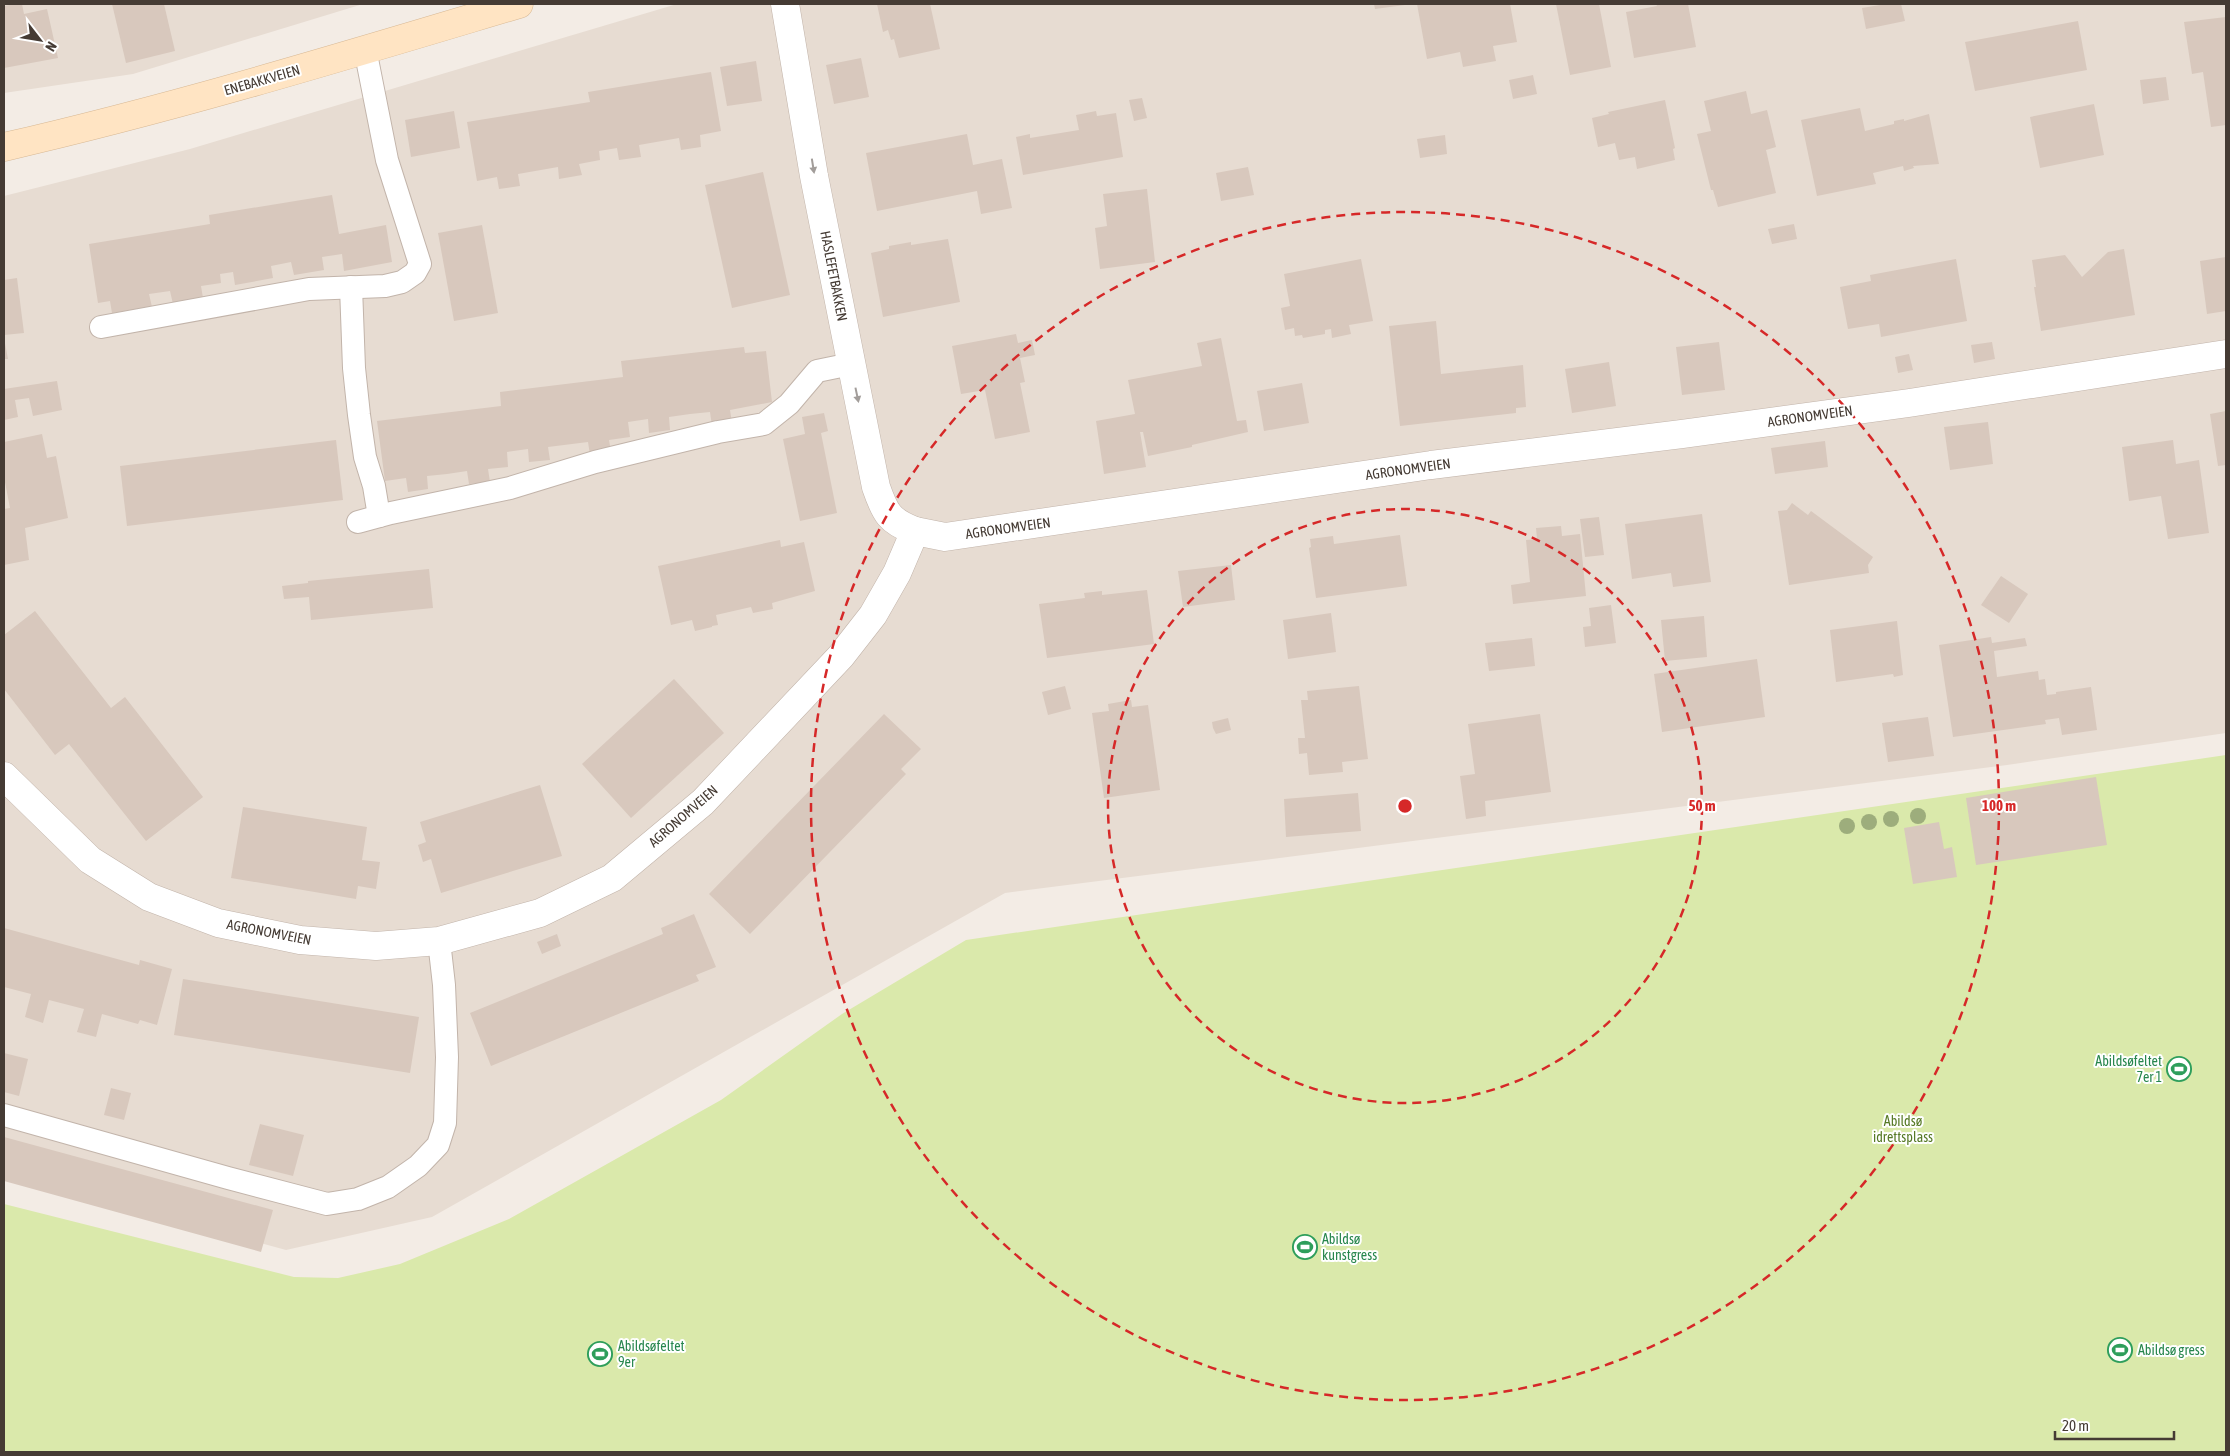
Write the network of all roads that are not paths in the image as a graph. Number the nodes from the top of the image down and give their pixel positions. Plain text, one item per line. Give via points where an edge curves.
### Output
1 (519, 4) edge
2 (785, 4) edge
3 (365, 49) junction
4 (4, 148) edge
5 (352, 287) junction
6 (101, 327) dead end
7 (2226, 354) edge
8 (851, 364) junction
9 (379, 516) junction
10 (358, 522) dead end
11 (915, 531) junction
12 (4, 776) edge
13 (439, 941) junction
14 (4, 1115) edge

1 - 3 main road, ENEBAKKVEIEN
2 -> 8 street, HASLEFETBAKKEN
3 - 4 main road, ENEBAKKVEIEN via 114,121
3 - 5 lane via 387,160 420,264 415,273 402,282
5 - 6 lane via 309,289
5 - 9 lane via 359,415
7 - 11 street, AGRONOMVEIEN via 1910,403 1430,465 946,536
8 - 9 lane via 817,371 789,404 764,424 708,434 595,462 510,488
8 -> 11 street, HASLEFETBAKKEN via 876,487 886,514 899,525
9 - 10 lane
11 - 13 street, AGRONOMVEIEN via 897,573 873,615 841,656 703,802 612,878 540,913
12 - 13 street, AGRONOMVEIEN via 90,860 149,897 218,923 300,940 376,946
13 - 14 lane via 445,1012 446,1123 438,1145 418,1166 388,1186 358,1199 327,1204

